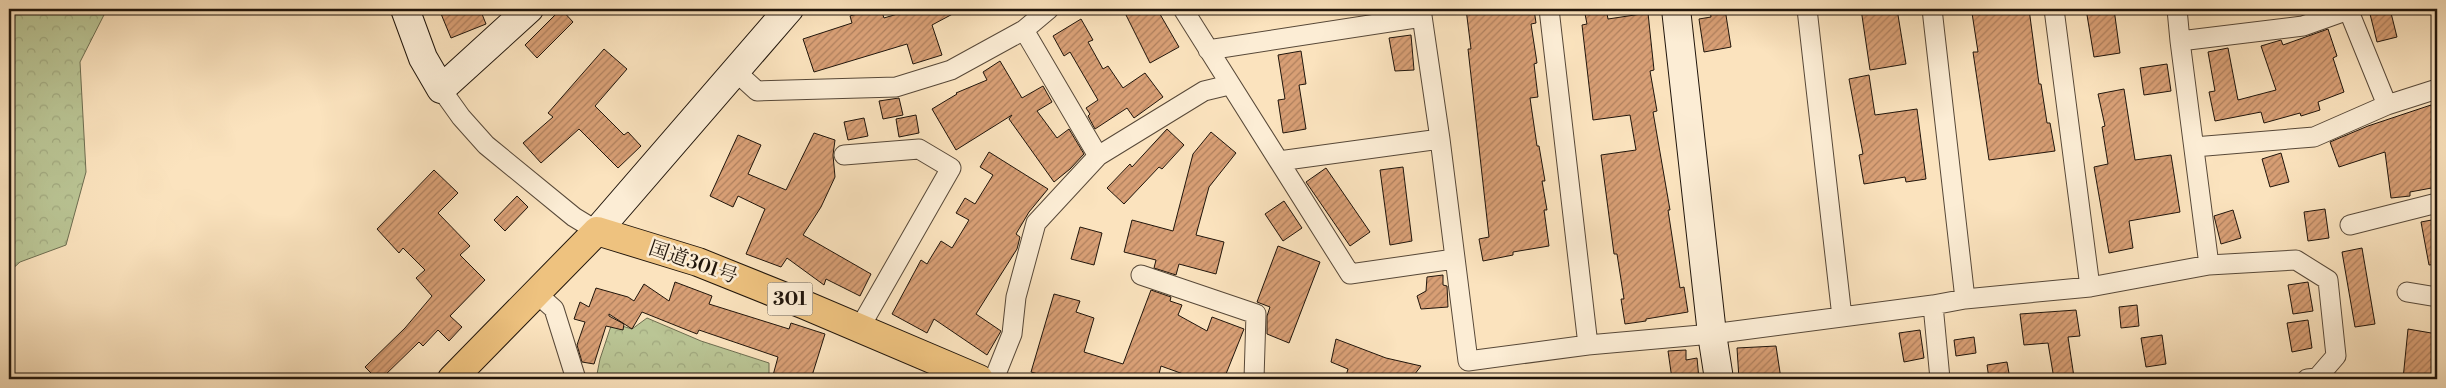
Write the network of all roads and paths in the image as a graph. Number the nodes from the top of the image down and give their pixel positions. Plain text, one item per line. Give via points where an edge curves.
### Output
1 (405, 9) edge
2 (529, 9) edge
3 (789, 9) edge
4 (1049, 9) edge
5 (1183, 9) edge
6 (1549, 9) edge
7 (1676, 9) edge
8 (1807, 9) edge
9 (1932, 9) edge
10 (2054, 9) edge
11 (2177, 9) edge
12 (2348, 9) edge
13 (1422, 13) edge
14 (1024, 30) junction
15 (2180, 41) junction
16 (1208, 50) junction
17 (735, 71) junction
18 (1229, 85) junction
19 (441, 88) junction
20 (2437, 89) edge
21 (2386, 105) junction
22 (1440, 139) junction
23 (2194, 147) junction
24 (844, 155) dead end
25 (1098, 156) junction
26 (1279, 161) junction
27 (2437, 203) edge
28 (2350, 225) dead end
29 (597, 231) junction
30 (1454, 259) junction
31 (2210, 265) junction
32 (1141, 275) dead end
33 (2090, 286) junction
34 (2408, 292) dead end
35 (536, 293) junction
36 (2437, 297) edge
37 (1965, 298) junction
38 (1933, 305) junction
39 (1842, 317) junction
40 (860, 329) junction
41 (1712, 334) junction
42 (1588, 345) junction
43 (452, 379) edge
44 (576, 379) edge
45 (979, 379) edge
46 (994, 379) edge
47 (1254, 379) edge
48 (1719, 379) edge
49 (1940, 379) edge
50 (2307, 379) edge

1 - 19 street via 423,58
2 - 19 street
3 - 17 street
4 - 14 street
5 - 16 street
6 - 42 street
7 - 41 street
8 - 39 street
9 - 37 street
10 - 33 street
11 - 15 street
12 - 15 street via 2303,26
12 - 21 street
13 - 16 street
13 - 22 street
14 - 17 street via 951,70 896,87 757,91
14 - 25 street
15 - 23 street
16 - 18 street
17 - 29 street
18 - 25 street via 1204,91
18 - 26 street
19 - 29 street via 486,145 574,217
20 - 21 street
21 - 23 street via 2314,137
22 - 26 street
22 - 30 street
23 - 31 street
24 - 40 street via 919,149 950,168
25 - 46 street via 1036,223 1016,297 1012,334
26 - 30 street via 1350,274
27 - 28 street
29 - 35 highway
29 - 40 highway, 国道301号 / 301 via 698,262
30 - 42 street via 1468,361
31 - 33 street
31 - 50 street via 2296,260 2328,280 2336,356 2317,378
32 - 47 street via 1256,314
33 - 37 street
34 - 36 street
35 - 43 highway
35 - 44 street via 554,308
37 - 38 street
38 - 39 street
38 - 49 street
39 - 41 street
40 - 45 highway, 国道301号 / 301
41 - 42 street
41 - 48 street

